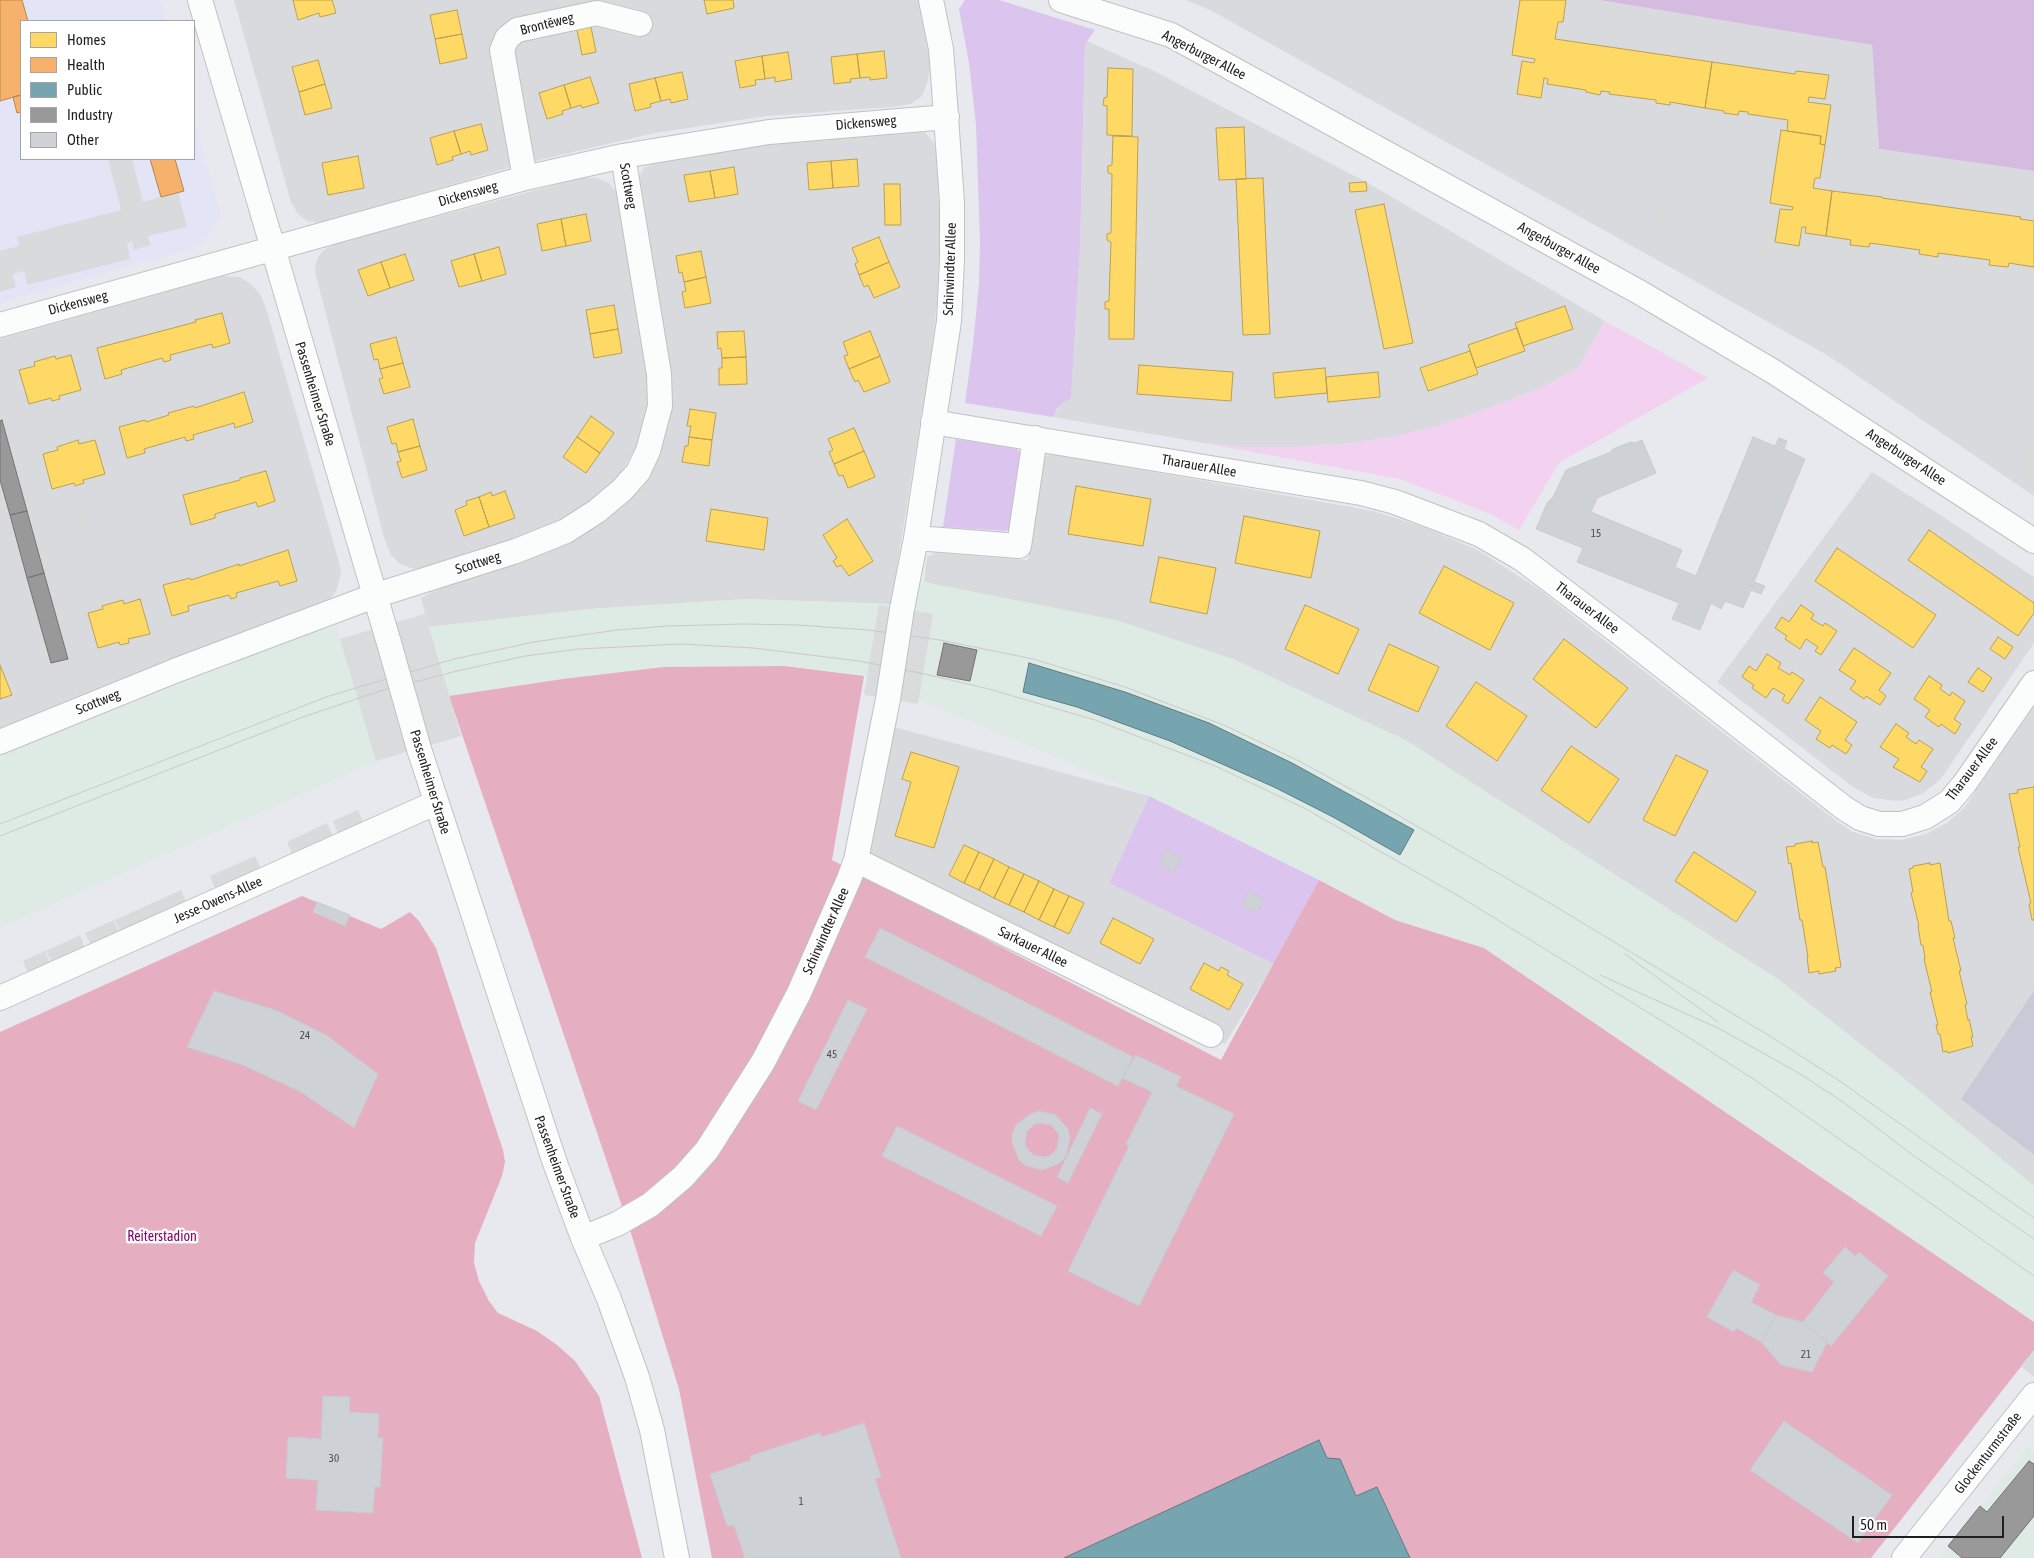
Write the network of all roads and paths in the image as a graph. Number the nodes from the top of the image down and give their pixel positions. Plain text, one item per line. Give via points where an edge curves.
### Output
1 (200, 0) edge
2 (931, 0) edge
3 (1061, 0) edge
4 (640, 24) dead end
5 (947, 117) junction
6 (622, 156) junction
7 (525, 178) junction
8 (272, 250) junction
9 (0, 325) edge
10 (933, 422) junction
11 (1034, 438) junction
12 (916, 538) junction
13 (2034, 541) edge
14 (374, 596) junction
15 (2034, 682) edge
16 (0, 742) edge
17 (436, 803) junction
18 (856, 860) junction
19 (0, 998) edge
20 (1211, 1035) dead end
21 (583, 1238) junction
22 (2034, 1395) edge
23 (677, 1558) edge
24 (1904, 1558) edge

1 - 8 street, Passenheimer Straße
2 - 5 street, Schirwindter Allee via 941,49
3 - 13 street, Angerburger Allee via 1171,35 1639,292 1774,372
4 - 7 street, Brontëweg via 597,13 517,30 507,38 502,50
5 - 6 street, Dickensweg via 768,132
5 - 10 street, Schirwindter Allee via 952,260 949,321
6 - 7 street, Dickensweg
6 - 14 street, Scottweg via 659,374 660,406 648,451 638,472 597,511 566,531 516,551
7 - 8 street, Dickensweg
8 - 9 street, Dickensweg
8 - 14 street, Passenheimer Straße
10 - 11 street, Tharauer Allee
10 - 12 street, Schirwindter Allee
11 - 12 street via 1019,546
11 - 15 street, Tharauer Allee via 1361,494 1396,502 1479,534 1522,559 1844,808 1879,824 1902,824 1925,817 1949,802
12 - 18 street, Schirwindter Allee, bridge
14 - 16 street, Scottweg via 177,670
14 - 17 street, Passenheimer Straße, bridge
17 - 19 street, Jesse-Owens-Allee
17 - 21 street, Passenheimer Straße via 528,1086
18 - 20 street, Sarkauer Allee
18 - 21 street, Schirwindter Allee via 799,993 763,1062 707,1150 650,1205
21 - 23 street, Passenheimer Straße via 637,1377 652,1430
22 - 24 street, Glockenturmstraße

